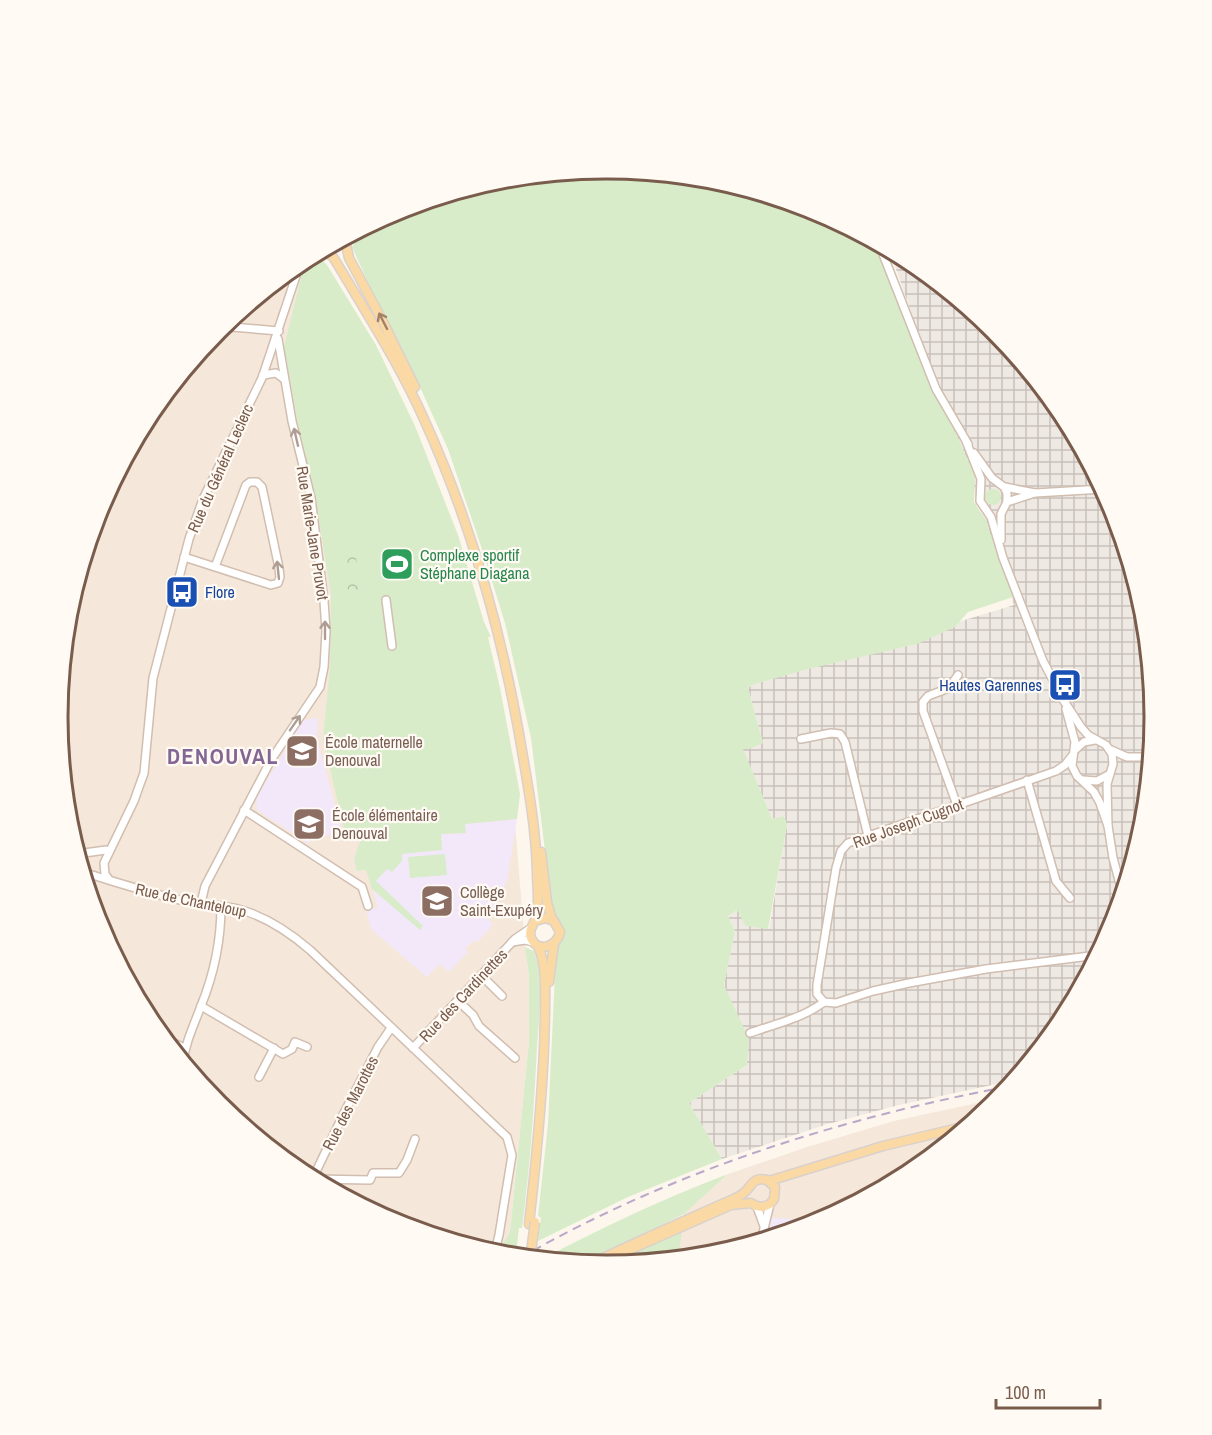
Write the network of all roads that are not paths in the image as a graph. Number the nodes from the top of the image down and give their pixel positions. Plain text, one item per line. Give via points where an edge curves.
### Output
1 (346, 246) edge
2 (331, 255) edge
3 (884, 257) edge
4 (296, 278) edge
5 (238, 325) edge
6 (278, 333) junction
7 (263, 375) junction
8 (285, 379) junction
9 (966, 441) junction
10 (1001, 485) junction
11 (981, 490) junction
12 (1094, 490) edge
13 (1035, 493) junction
14 (1005, 505) junction
15 (985, 509) junction
16 (184, 557) junction
17 (1003, 558) junction
18 (215, 567) junction
19 (386, 600) dead end
20 (392, 646) dead end
21 (958, 675) dead end
22 (1064, 701) junction
23 (801, 739) dead end
24 (1098, 741) junction
25 (1109, 749) junction
26 (1074, 753) junction
27 (1143, 757) edge
28 (1130, 758) junction
29 (1056, 771) junction
30 (1110, 771) junction
31 (1080, 778) junction
32 (1027, 780) junction
33 (957, 805) junction
34 (244, 810) junction
35 (1107, 826) junction
36 (868, 836) junction
37 (109, 852) junction
38 (85, 853) edge
39 (104, 871) junction
40 (91, 874) edge
41 (94, 875) junction
42 (108, 879) junction
43 (1119, 881) edge
44 (1070, 898) dead end
45 (201, 903) junction
46 (221, 906) junction
47 (368, 906) dead end
48 (552, 919) junction
49 (533, 925) junction
50 (512, 942) junction
51 (536, 944) junction
52 (554, 944) junction
53 (1089, 956) edge
54 (482, 975) junction
55 (502, 996) dead end
56 (458, 1001) junction
57 (824, 1002) junction
58 (201, 1006) junction
59 (391, 1028) junction
60 (750, 1033) dead end
61 (180, 1046) edge
62 (307, 1047) dead end
63 (184, 1048) junction
64 (274, 1048) junction
65 (413, 1048) junction
66 (184, 1051) edge
67 (515, 1058) dead end
68 (259, 1077) dead end
69 (950, 1132) edge
70 (948, 1133) edge
71 (415, 1138) dead end
72 (317, 1171) edge
73 (330, 1179) edge
74 (769, 1181) junction
75 (747, 1191) junction
76 (776, 1193) junction
77 (770, 1204) junction
78 (754, 1205) junction
79 (532, 1223) junction
80 (764, 1226) junction
81 (763, 1232) edge
82 (497, 1245) edge
83 (527, 1250) edge
84 (530, 1250) edge
85 (607, 1256) edge
86 (619, 1256) edge

48 -> 1 main road via 521,717 484,571 435,434
2 - 49 main road via 410,389 436,447 477,562 507,674 526,771 536,845 537,910
3 - 9 street via 936,388
4 - 6 street, Rue du Général Leclerc
5 - 6 street
6 - 7 street, Rue du Général Leclerc
6 - 8 street, Rue Marie-Jane Pruvot
7 - 8 street via 276,373
7 - 16 street, Rue du Général Leclerc via 203,499
34 -> 8 street, Rue Marie-Jane Pruvot via 272,758 320,687 324,667 322,579 311,498
9 - 10 street via 990,476
9 - 11 street
10 - 11 street via 988,483
10 - 13 street
10 - 14 street via 1008,495
11 - 15 street via 980,501
12 - 13 street
13 - 14 street
14 - 15 street via 994,512
14 - 17 street via 1000,518
15 - 17 street
16 - 18 street
16 - 37 street, Rue du Général Leclerc via 153,678 144,772
17 - 22 street via 1039,654
18 -> 18 street via 271,585 279,580 262,487 257,482 246,484
19 - 20 street
21 - 33 street via 949,688 923,702
22 - 24 street via 1083,730
22 - 26 street
23 - 36 street via 840,734
24 - 25 street
24 - 26 street via 1085,742
25 - 28 street
25 - 30 street via 1113,759
26 - 29 street, Rue Joseph Cugnot
26 - 31 street via 1072,766
27 - 28 street
28 - 30 street
29 - 31 street
29 - 32 street, Rue Joseph Cugnot
30 - 31 street via 1097,782
30 - 35 street
31 - 35 street via 1096,795
32 - 33 street, Rue Joseph Cugnot
32 - 44 street via 1056,881
33 - 36 street, Rue Joseph Cugnot
34 - 45 street
34 - 47 street via 362,887
35 - 43 street
36 - 57 street, Rue Joseph Cugnot via 848,843 838,859 817,985 817,994
37 - 38 street
37 - 39 street, Rue du Général Leclerc
39 - 41 street
39 - 42 street
40 - 41 street, Rue de Chanteloup
41 - 42 street, Rue de Chanteloup
42 - 45 street, Rue de Chanteloup
45 - 46 street, Rue de Chanteloup
46 - 58 street via 218,948
46 - 59 street, Rue de Chanteloup via 251,913 294,937
48 - 49 main road via 543,918
48 - 52 main road via 560,932
49 - 50 street, Rue des Cardinettes
49 - 51 main road via 531,936
50 - 51 street, Rue des Cardinettes
50 - 54 street, Rue des Cardinettes
51 - 52 main road
51 - 79 main road via 544,966 543,1079
52 - 79 main road via 549,976 547,1100
53 - 57 street via 909,982 836,1004
54 - 55 street
54 - 56 street, Rue des Cardinettes
56 - 65 street, Rue des Cardinettes
56 - 67 street
57 - 60 street via 813,1010
58 - 63 street
58 - 64 street
59 - 65 street, Rue de Chanteloup
59 - 72 street, Rue des Marottes
61 - 63 street
62 - 64 street via 296,1042 283,1054
63 - 66 street
64 - 68 street
65 - 82 street, Rue de Chanteloup via 507,1137 512,1155
69 - 74 main road via 883,1146
70 - 76 main road via 822,1169 790,1181
71 - 73 street via 399,1173 373,1173 370,1180
74 - 75 main road via 755,1180
74 - 76 main road
75 - 78 main road
75 - 85 main road
76 - 77 main road
77 - 78 main road
77 - 80 street
78 - 80 street
78 - 86 main road via 730,1205
79 - 83 main road
79 - 84 main road, bridge
80 - 81 street

